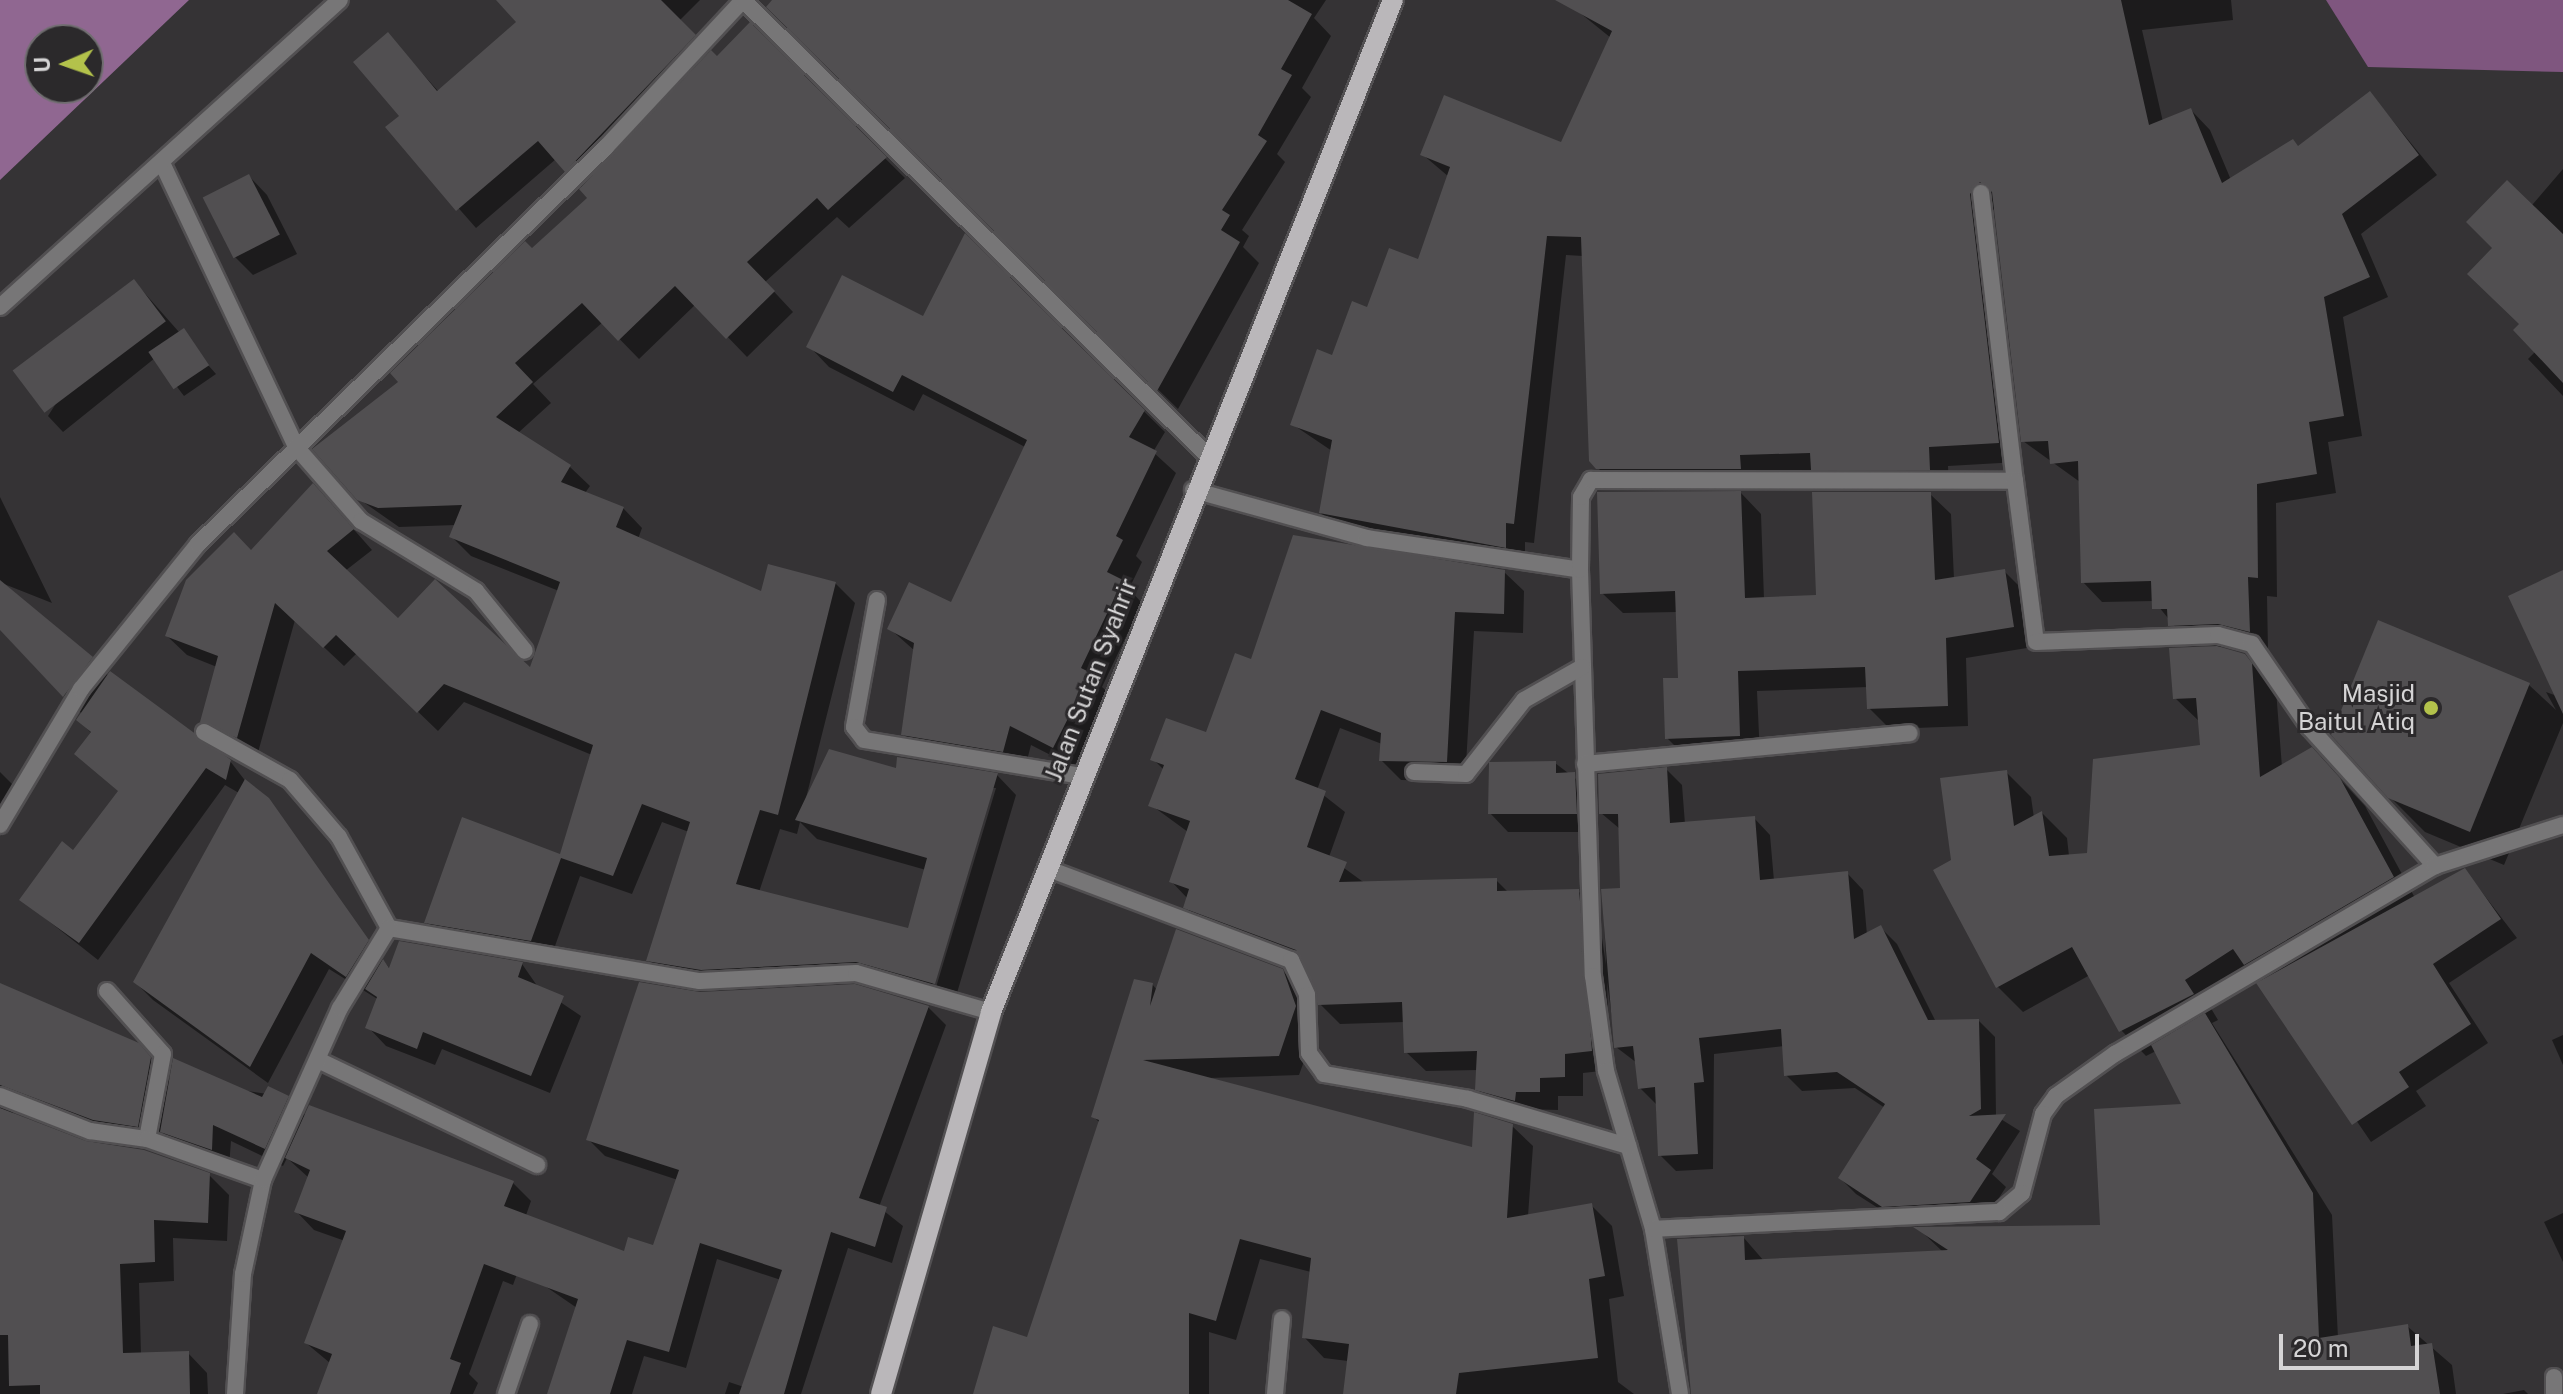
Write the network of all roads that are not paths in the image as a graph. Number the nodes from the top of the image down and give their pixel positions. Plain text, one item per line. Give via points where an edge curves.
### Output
1 (340, 0) edge
2 (1393, 0) edge
3 (162, 163) junction
4 (1981, 193) dead end
5 (0, 307) edge
6 (297, 448) junction
7 (1207, 455) junction
8 (2015, 481) junction
9 (1193, 490) junction
10 (1580, 570) junction
11 (877, 600) dead end
12 (525, 651) dead end
13 (1582, 667) junction
14 (204, 732) dead end
15 (1910, 733) dead end
16 (1585, 764) junction
17 (1414, 772) dead end
18 (1082, 776) junction
19 (0, 825) edge
20 (2563, 825) edge
21 (2435, 866) junction
22 (1046, 868) junction
23 (389, 928) junction
24 (107, 991) dead end
25 (991, 1012) junction
26 (318, 1060) junction
27 (0, 1096) edge
28 (147, 1139) junction
29 (1628, 1146) junction
30 (537, 1165) dead end
31 (263, 1180) junction
32 (1653, 1229) junction
33 (1282, 1319) dead end
34 (530, 1324) dead end
35 (2554, 1377) dead end
36 (235, 1394) edge
37 (506, 1394) edge
38 (881, 1394) edge
39 (1275, 1394) edge
40 (1680, 1394) edge
41 (2554, 1394) edge

1 - 3 street
2 - 7 main road, Jalan Sutan Syahrir
3 - 5 street
3 - 6 street
4 - 8 street
6 - 7 street via 606,147 743,0
6 - 12 street via 361,521 476,591
6 - 19 street via 198,544 81,689
7 - 9 main road, Jalan Sutan Syahrir
8 - 10 street via 1591,480 1581,497
8 - 21 street via 2036,642 2218,635 2252,644 2332,754
9 - 10 street via 1367,538
9 - 18 main road, Jalan Sutan Syahrir
10 - 13 street
11 - 18 street via 854,727 864,740
13 - 16 street
13 - 17 street via 1503,720 1466,774
14 - 23 street via 290,780 339,837
15 - 16 street
16 - 29 street via 1593,976 1606,1071
18 - 22 main road, Jalan Sutan Syahrir
20 - 21 street
21 - 32 street via 2116,1053 2056,1096 2043,1114 2022,1193 1999,1212
22 - 25 main road, Jalan Sutan Syahrir
22 - 29 street via 1291,960 1307,995 1309,1053 1324,1074 1468,1099
23 - 25 street via 700,981 856,973
23 - 26 street
24 - 28 street via 163,1054
25 - 38 main road, Jalan Sutan Syahrir
26 - 30 street
26 - 31 street
27 - 28 street via 90,1131
28 - 31 street
29 - 32 street
31 - 36 street via 243,1274
32 - 40 street
33 - 39 street
34 - 37 street
35 - 41 street

